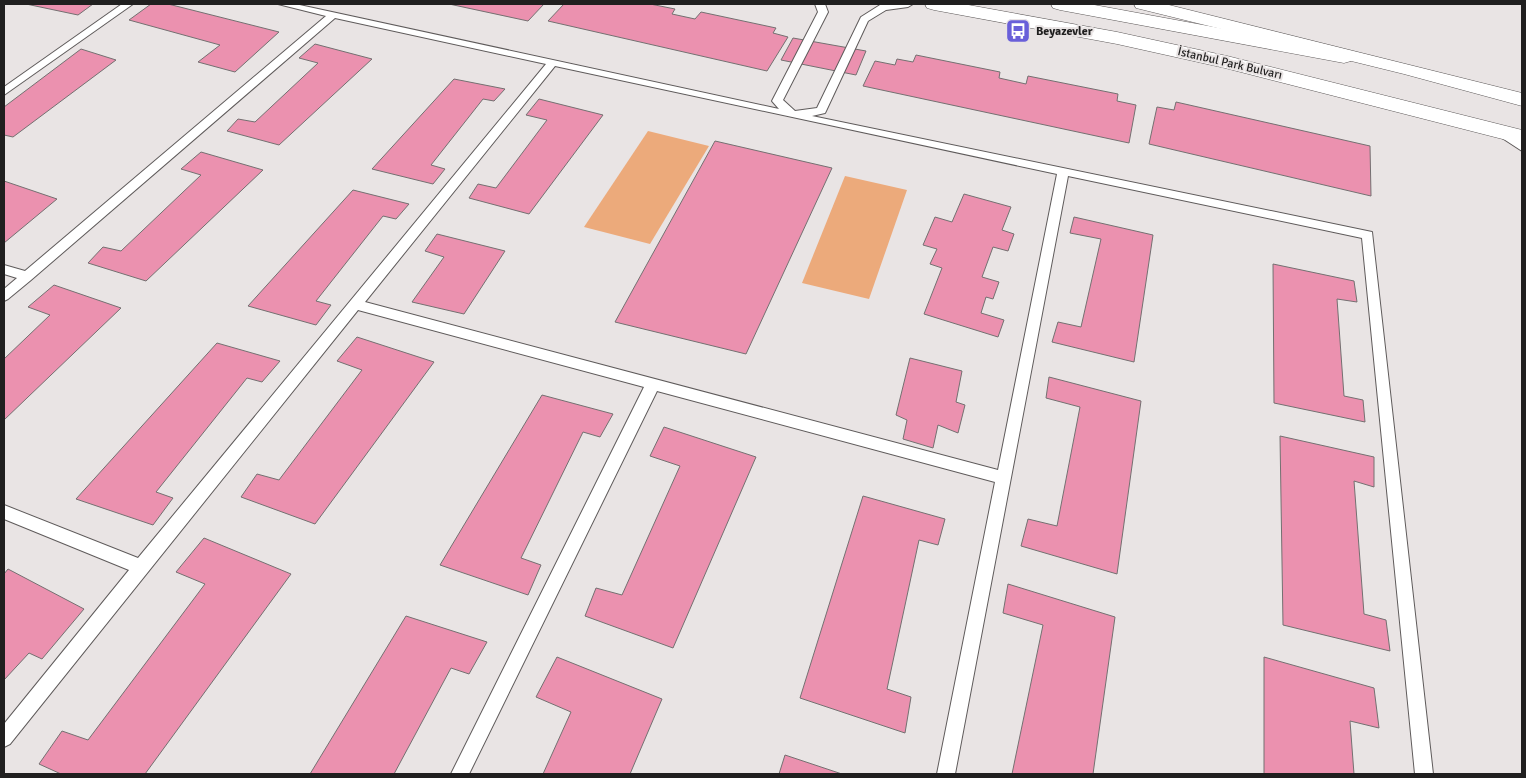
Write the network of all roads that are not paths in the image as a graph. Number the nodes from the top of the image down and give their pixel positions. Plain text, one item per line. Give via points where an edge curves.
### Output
1 (128, 4) edge
2 (283, 4) edge
3 (820, 4) edge
4 (908, 4) edge
5 (934, 4) edge
6 (1060, 4) edge
7 (1143, 4) edge
8 (333, 14) junction
9 (553, 62) junction
10 (1411, 70) junction
11 (4, 92) edge
12 (1522, 100) edge
13 (793, 115) junction
14 (1499, 131) junction
15 (1522, 137) edge
16 (1522, 148) edge
17 (1063, 172) junction
18 (4, 269) edge
19 (27, 277) junction
20 (4, 296) edge
21 (355, 304) junction
22 (653, 384) junction
23 (1003, 478) junction
24 (4, 512) edge
25 (141, 567) junction
26 (4, 738) edge
27 (460, 774) edge
28 (946, 774) edge
29 (1424, 774) edge

1 - 11 lane
2 - 8 lane
3 - 13 lane via 823,12 777,102
4 - 13 lane via 883,7 864,19 821,111
5 - 14 main road, İstanbul Park Bulvarı via 1218,60
6 - 10 main road, İstanbul Park Bulvarı
7 - 10 main road, İstanbul Park Bulvarı
8 - 9 lane
8 - 19 lane
9 - 13 lane
9 - 21 lane
10 - 12 main road, İstanbul Park Bulvarı
13 - 17 lane
14 - 15 main road, İstanbul Park Bulvarı
14 - 16 lane
17 - 23 lane
17 - 29 lane via 1368,235
18 - 19 lane
19 - 20 lane
21 - 22 lane
21 - 25 lane
22 - 23 lane
22 - 27 lane
23 - 28 lane
24 - 25 lane
25 - 26 lane

